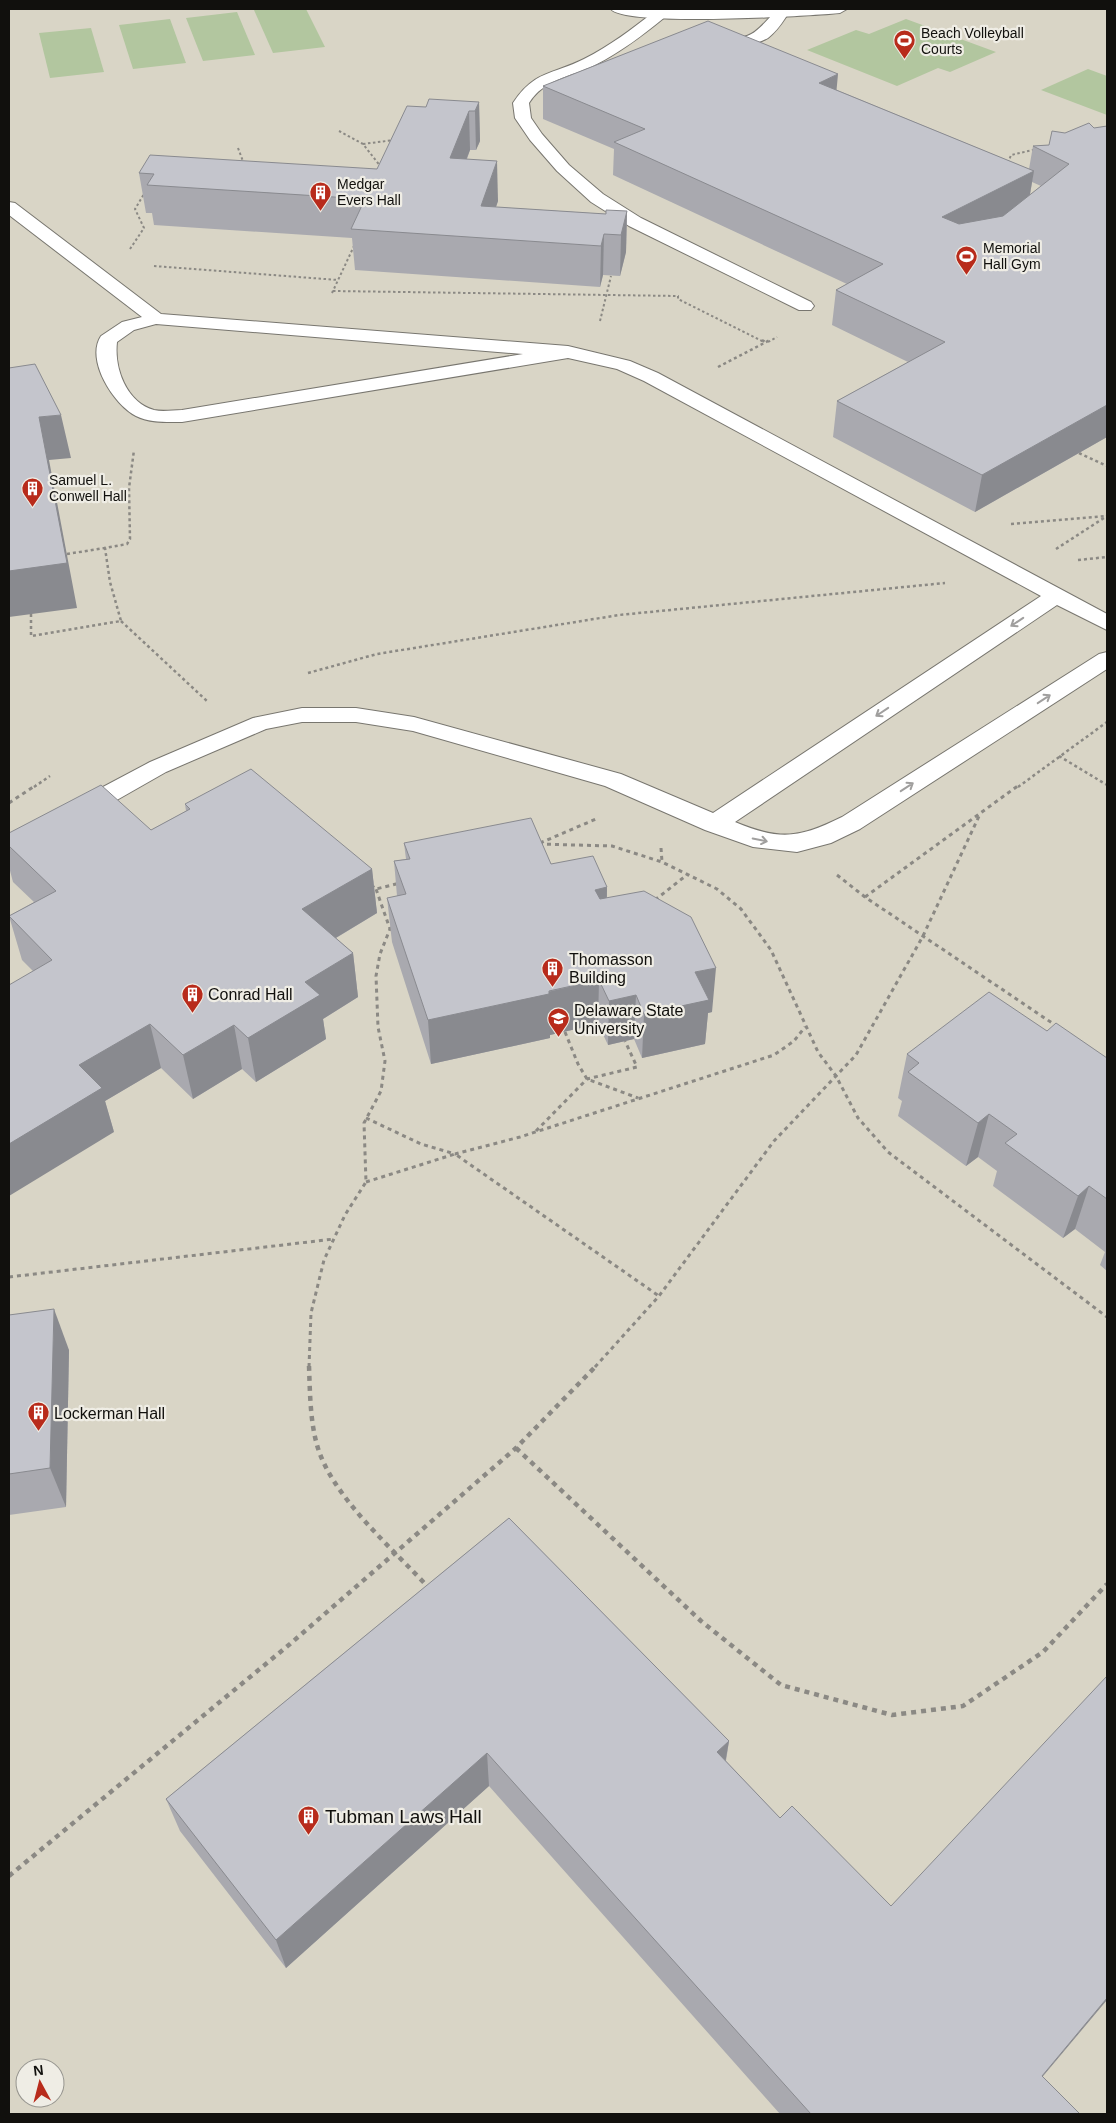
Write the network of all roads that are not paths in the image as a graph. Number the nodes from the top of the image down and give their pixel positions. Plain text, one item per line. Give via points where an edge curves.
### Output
1 (618, 9) edge
2 (840, 9) edge
3 (660, 14) junction
4 (781, 14) junction
5 (635, 34) junction
6 (652, 37) dead end
7 (698, 43) edge
8 (9, 208) edge
9 (806, 306) dead end
10 (156, 319) junction
11 (568, 352) junction
12 (1058, 595) junction
13 (1107, 622) edge
14 (1107, 659) edge
15 (58, 822) edge
16 (714, 824) junction

1 - 3 street
2 - 4 street
3 - 4 street
3 - 5 street
4 - 7 street via 772,29 759,38 736,43
5 - 6 street
5 - 9 street via 588,63 540,82 528,92 522,103 523,118 563,168 597,198 635,222
8 - 10 street
10 - 11 street
10 - 11 street via 128,326 108,340 105,353 107,367 123,396 138,410 154,416 182,416 239,408
11 - 12 street via 623,365 651,377
12 - 13 street
12 -> 16 street
16 -> 14 street via 754,839 796,844 822,837 851,823
15 - 16 street via 158,767 261,723 302,715 356,715 414,724 613,780

